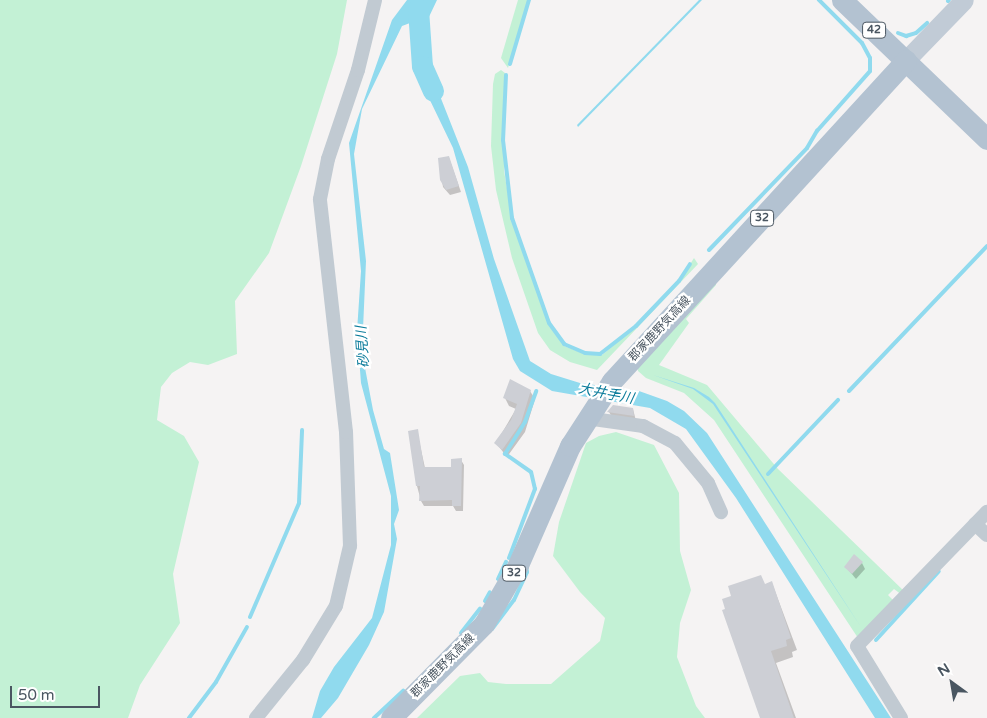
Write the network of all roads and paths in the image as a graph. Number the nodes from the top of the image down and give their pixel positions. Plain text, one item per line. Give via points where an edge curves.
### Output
1 (375, 0) edge
2 (842, 0) edge
3 (964, 0) edge
4 (906, 60) junction
5 (987, 139) edge
6 (592, 410) junction
7 (721, 512) dead end
8 (987, 512) edge
9 (975, 524) junction
10 (987, 535) edge
11 (256, 718) edge
12 (392, 718) edge
13 (901, 718) edge

1 - 11 street via 361,61 328,159 320,199 346,432 350,546 336,606 303,660
2 - 4 main road, 42
3 - 4 street
4 - 5 main road
4 - 6 main road, 郡家鹿野気高線 / 32 via 612,380
6 - 7 street via 643,426 676,443 708,483
6 - 12 main road, 郡家鹿野気高線 / 32 via 570,446 518,565 484,624
8 - 9 street
9 - 10 street
9 - 13 street via 857,646

